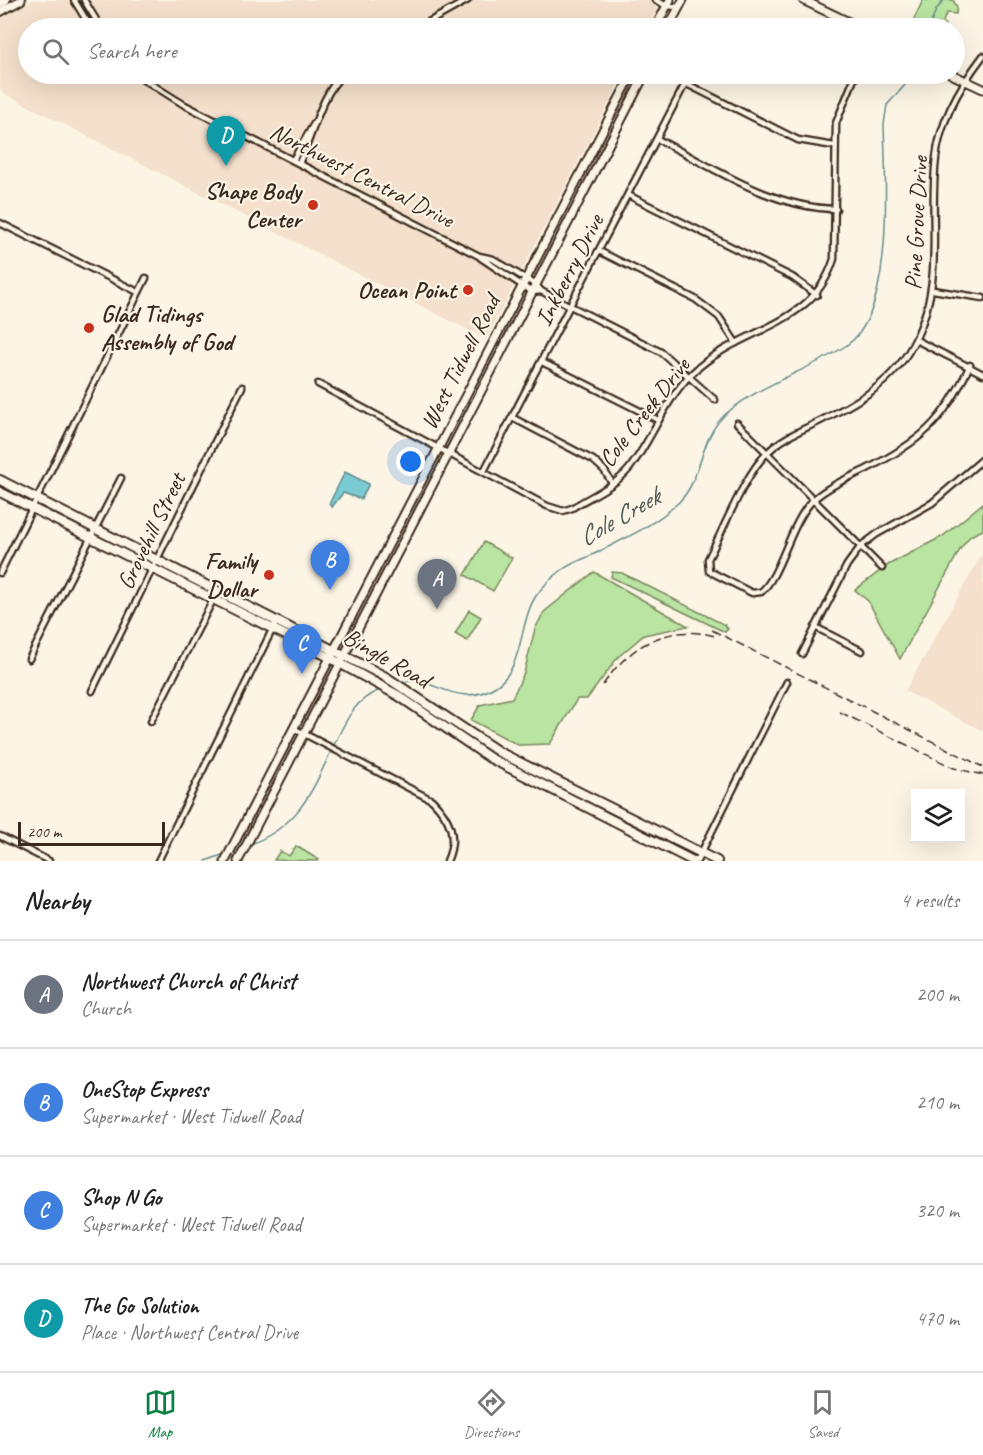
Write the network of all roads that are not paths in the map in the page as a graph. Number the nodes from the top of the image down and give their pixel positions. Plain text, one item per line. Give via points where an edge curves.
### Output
1 (5, 0) edge
2 (21, 0) edge
3 (74, 0) edge
4 (84, 0) edge
5 (468, 0) edge
6 (655, 0) edge
7 (803, 0) edge
8 (670, 2) edge
9 (0, 3) edge
10 (681, 3) edge
11 (0, 12) edge
12 (86, 18) edge
13 (95, 18) edge
14 (436, 18) edge
15 (661, 18) edge
16 (673, 18) edge
17 (840, 18) edge
18 (983, 56) edge
19 (965, 79) edge
20 (965, 80) edge
21 (151, 84) edge
22 (335, 84) edge
23 (627, 84) edge
24 (640, 84) edge
25 (685, 84) joint
26 (852, 84) edge
27 (962, 84) edge
28 (983, 89) edge
29 (317, 119) junction
30 (657, 139) junction
31 (834, 146) junction
32 (293, 160) junction
33 (299, 163) junction
34 (580, 170) junction
35 (592, 175) junction
36 (628, 195) junction
37 (836, 209) junction
38 (0, 223) edge
39 (599, 251) junction
40 (479, 256) junction
41 (146, 278) dead end
42 (525, 278) junction
43 (521, 286) junction
44 (538, 288) junction
45 (933, 290) junction
46 (138, 292) junction
47 (532, 292) junction
48 (817, 295) junction
49 (983, 298) edge
50 (569, 307) junction
51 (916, 340) junction
52 (736, 343) junction
53 (542, 362) junction
54 (970, 365) junction
55 (983, 374) edge
56 (689, 375) junction
57 (318, 384) dead end
58 (242, 387) dead end
59 (715, 400) dead end
60 (513, 418) junction
61 (658, 420) junction
62 (737, 423) dead end
63 (438, 446) junction
64 (449, 452) junction
65 (767, 452) junction
66 (983, 459) edge
67 (484, 471) junction
68 (121, 478) dead end
69 (0, 480) edge
70 (612, 483) junction
71 (0, 492) edge
72 (36, 498) junction
73 (813, 500) junction
74 (31, 508) junction
75 (400, 521) junction
76 (410, 526) junction
77 (96, 529) junction
78 (92, 539) junction
79 (861, 546) junction
80 (157, 560) junction
81 (882, 568) dead end
82 (153, 569) junction
83 (0, 573) edge
84 (372, 575) junction
85 (382, 580) junction
86 (217, 592) junction
87 (212, 601) junction
88 (276, 622) junction
89 (815, 627) junction
90 (272, 630) junction
91 (862, 651) dead end
92 (332, 653) junction
93 (802, 654) dead end
94 (344, 655) junction
95 (29, 659) dead end
96 (340, 663) junction
97 (787, 682) dead end
98 (92, 691) dead end
99 (436, 709) junction
100 (430, 717) junction
101 (151, 721) dead end
102 (293, 728) junction
103 (303, 733) junction
104 (523, 765) junction
105 (519, 774) junction
106 (267, 779) junction
107 (278, 784) junction
108 (610, 807) junction
109 (605, 817) junction
110 (0, 836) edge
111 (701, 853) junction
112 (239, 860) edge
113 (49, 861) edge
114 (158, 861) edge
115 (225, 861) edge
116 (447, 861) edge
117 (695, 861) edge
118 (717, 861) edge

1 - 9 highway
2 - 11 main road
3 - 12 street
4 - 13 street
5 - 14 street
6 - 8 street
7 - 17 main road
8 - 10 street
8 - 15 main road
10 - 16 main road
18 - 19 street, Pine Grove Drive
20 - 28 main road
21 - 32 street, Northwest Central Drive
22 - 29 street
23 - 34 main road, West Tidwell Road
24 - 35 main road, West Tidwell Road
25 - 30 street, Inkberry Drive
25 - 31 street via 798,140
26 - 31 street, Cole Creek Drive via 836,123
27 - 45 street, Pine Grove Drive via 944,123 936,158
29 - 32 street
29 - 33 street
30 - 36 street, Inkberry Drive
30 - 37 street via 782,202 812,209
31 - 37 street, Cole Creek Drive
32 - 33 street, Northwest Central Drive
33 - 40 street, Northwest Central Drive
34 - 35 main road
34 - 42 main road, West Tidwell Road
35 - 44 main road, West Tidwell Road
36 - 39 street, Inkberry Drive
36 - 48 street via 792,277
37 - 48 street, Cole Creek Drive via 834,259 828,279
38 - 46 street
39 - 50 street, Inkberry Drive
39 - 52 street via 695,299 719,317
40 - 42 street, Northwest Central Drive via 493,259
40 - 43 street, Northwest Central Drive
41 - 46 street
42 - 43 main road, West Tidwell Road
42 - 44 street, Northwest Central Drive
43 - 47 street, Northwest Central Drive
43 - 63 main road, West Tidwell Road
44 - 47 main road, West Tidwell Road
44 - 50 street, Northwest Central Drive
45 - 49 street
45 - 51 street, Pine Grove Drive
46 - 72 street
47 - 64 main road, West Tidwell Road
48 - 52 street, Cole Creek Drive via 800,310
50 - 53 street, Inkberry Drive
50 - 56 street, Northwest Central Drive via 661,352
51 - 54 street
51 - 65 street, Pine Grove Drive via 903,362 862,400 782,440
52 - 56 street, Cole Creek Drive
53 - 60 street, Inkberry Drive
53 - 61 street
54 - 55 street
54 - 73 street via 942,416 924,435
56 - 59 street, Northwest Central Drive
56 - 61 street, Cole Creek Drive
57 - 63 street
58 - 80 street, Grovehill Street
60 - 67 street, Inkberry Drive
60 - 70 street via 593,460
61 - 70 street, Cole Creek Drive via 645,447
62 - 65 street
63 - 64 street
63 - 75 main road, West Tidwell Road
64 - 67 street
64 - 76 main road, West Tidwell Road
65 - 73 street
65 - 73 street, Pine Grove Drive via 753,471 708,559 709,571 752,593 765,589 796,525
66 - 79 street via 932,503
67 - 70 street, Cole Creek Drive via 563,511
68 - 77 street
69 - 72 main road, Bingle Road
71 - 74 main road, Bingle Road
72 - 74 street
72 - 77 main road, Bingle Road
73 - 79 street
74 - 78 main road, Bingle Road
74 - 83 street
75 - 76 main road
75 - 84 main road, West Tidwell Road
76 - 85 main road, West Tidwell Road
77 - 78 street
77 - 80 main road, Bingle Road
78 - 82 main road, Bingle Road
78 - 95 street
79 - 81 street
79 - 89 street
80 - 82 street, Grovehill Street
80 - 86 main road, Bingle Road
82 - 87 main road, Bingle Road
82 - 98 street, Grovehill Street
84 - 85 main road
84 - 92 main road, West Tidwell Road
85 - 94 main road, West Tidwell Road
86 - 87 street
86 - 88 main road, Bingle Road
87 - 90 main road, Bingle Road
87 - 101 street
88 - 90 street
88 - 92 main road, Bingle Road
89 - 91 street
89 - 93 street
90 - 92 main road, Bingle Road
90 - 114 street
92 - 94 main road, Bingle Road
92 - 96 main road, Bingle Road
92 - 102 main road, West Tidwell Road
94 - 96 main road, West Tidwell Road
94 - 99 main road, Bingle Road
96 - 100 main road, Bingle Road
96 - 103 main road, West Tidwell Road
97 - 111 street
99 - 100 main road
99 - 104 main road, Bingle Road
100 - 105 main road, Bingle Road via 467,745
102 - 103 street
102 - 106 main road, West Tidwell Road
103 - 107 main road, West Tidwell Road
103 - 116 street via 432,800 446,814 453,841
104 - 105 main road
104 - 108 main road, Bingle Road
105 - 109 main road, Bingle Road
106 - 107 main road
106 - 115 main road, West Tidwell Road
107 - 112 main road, West Tidwell Road
108 - 109 main road
108 - 111 main road, Bingle Road
109 - 117 main road, Bingle Road
110 - 113 street
111 - 117 street
111 - 118 main road, Bingle Road

